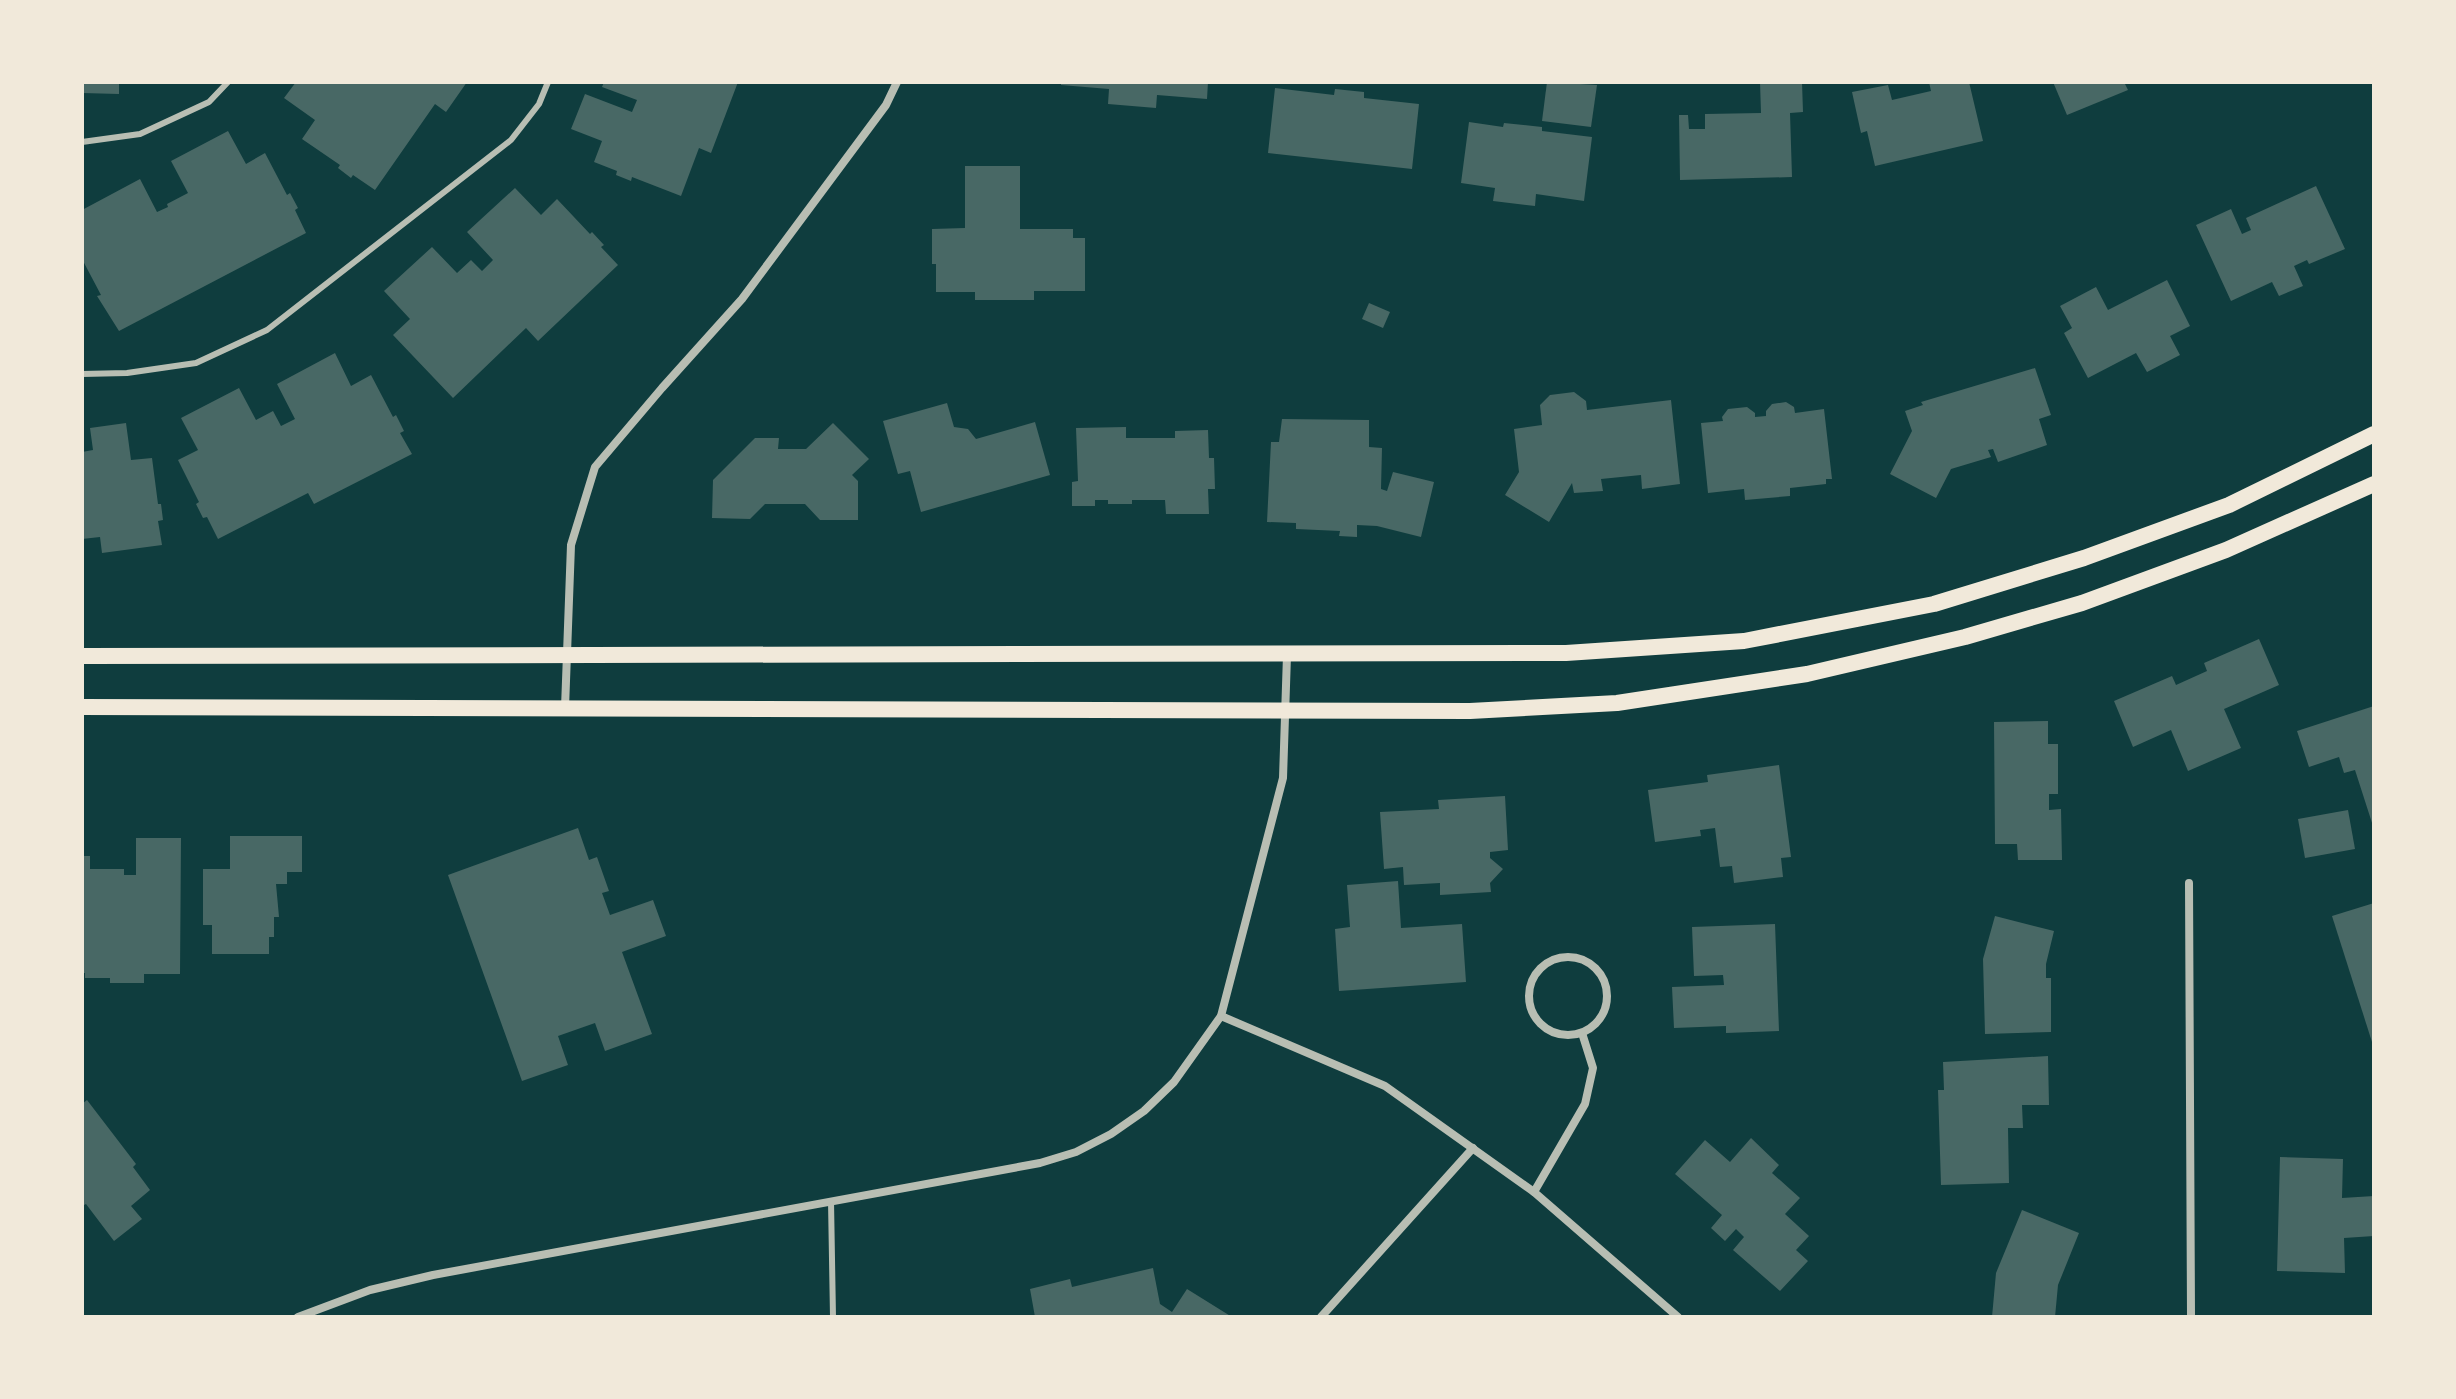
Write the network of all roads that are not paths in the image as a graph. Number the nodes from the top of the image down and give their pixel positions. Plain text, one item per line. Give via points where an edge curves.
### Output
1 (228, 82) edge
2 (548, 82) edge
3 (897, 82) edge
4 (82, 142) edge
5 (82, 374) edge
6 (2374, 434) edge
7 (2374, 484) edge
8 (566, 654) junction
9 (1287, 655) junction
10 (82, 656) edge
11 (82, 707) edge
12 (565, 708) junction
13 (1285, 711) junction
14 (2189, 883) dead end
15 (1221, 1016) junction
16 (1582, 1033) junction
17 (1473, 1148) junction
18 (1534, 1192) junction
19 (831, 1201) junction
20 (298, 1317) edge
21 (833, 1317) edge
22 (1321, 1317) edge
23 (1678, 1317) edge
24 (2191, 1317) edge

1 - 4 lane via 209,102 140,134
2 - 5 lane via 539,104 511,140 267,330 196,363
3 - 8 street via 886,105 742,299 595,467 571,545
6 - 9 main road via 2229,505 2084,558 1919,607 1744,641 1566,653
7 - 13 main road via 2226,550 2082,603 1807,674 1617,703 1470,711
8 - 9 main road
8 - 10 main road
8 - 12 street
9 - 13 street
11 - 12 main road
12 - 13 main road
13 - 15 street via 1283,778
14 - 24 street
15 - 17 street via 1385,1086
15 - 19 street via 1174,1082 1144,1111 1076,1152 1004,1171
16 - 16 street via 1599,1021 1607,1002 1605,982 1593,964 1574,956 1553,958 1536,970 1528,989 1530,1011 1543,1027 1561,1036
16 - 18 street via 1593,1068 1585,1104
17 - 18 street
17 - 22 street
18 - 23 street
19 - 20 street via 433,1275 370,1290
19 - 21 lane

